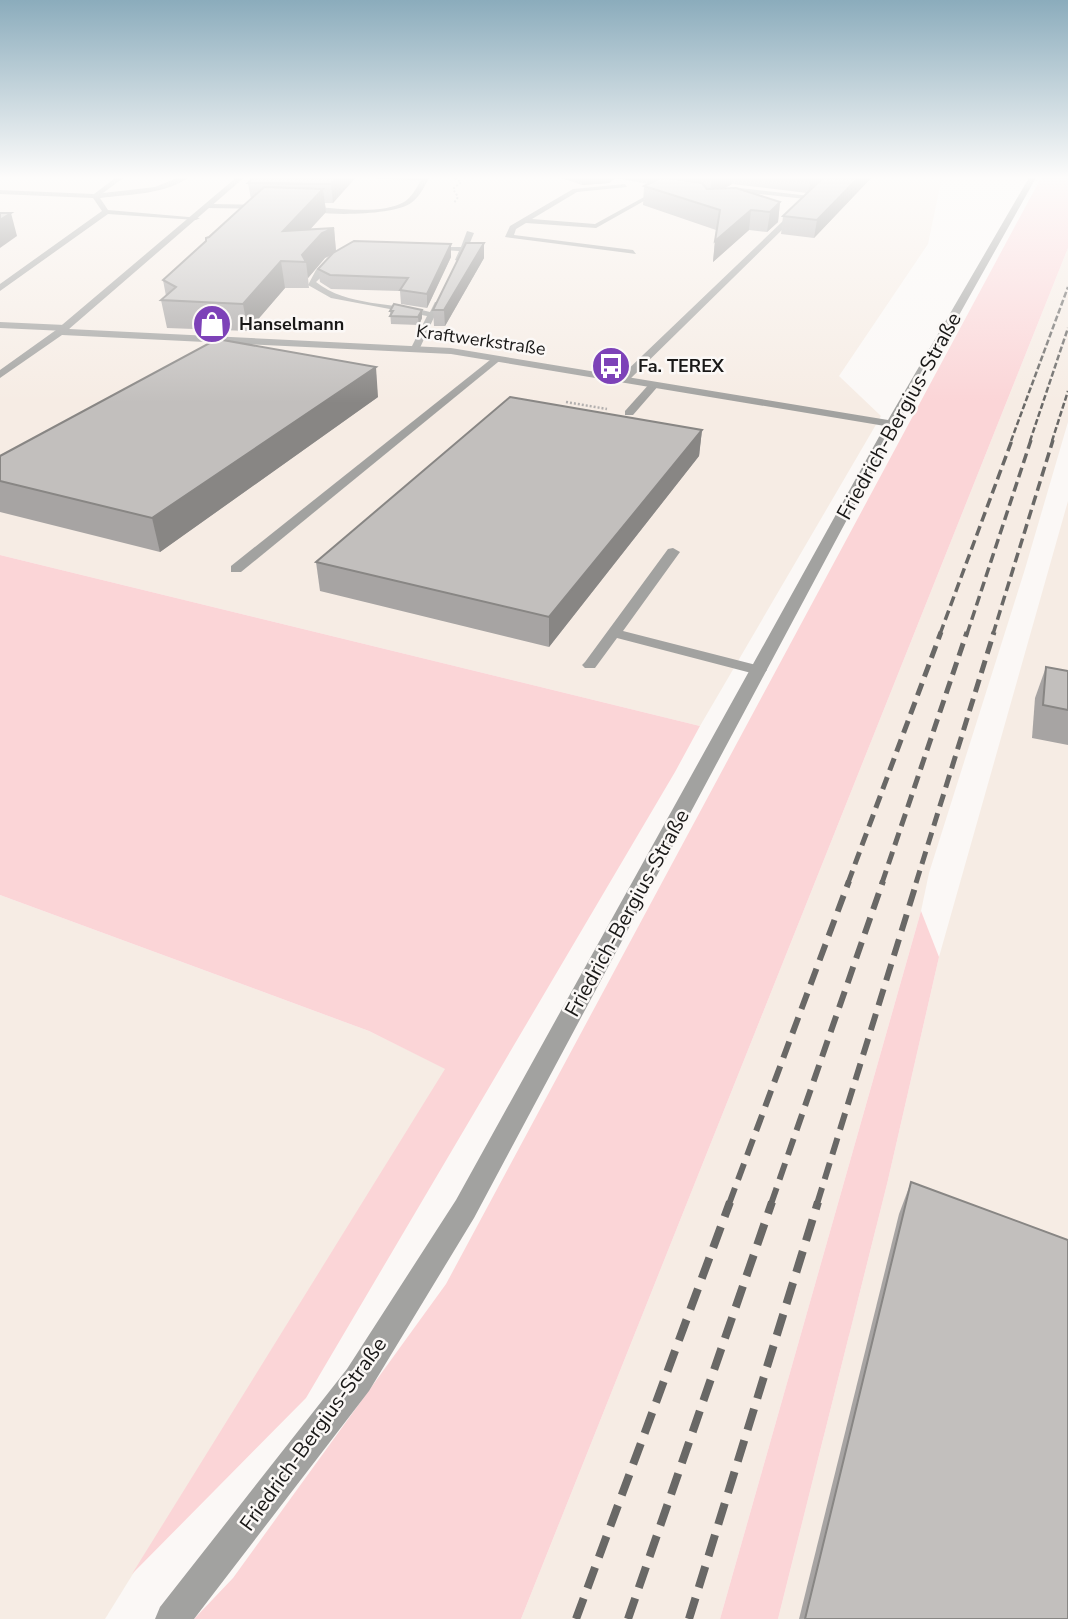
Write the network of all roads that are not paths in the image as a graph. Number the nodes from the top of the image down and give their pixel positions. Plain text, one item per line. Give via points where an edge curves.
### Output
1 (51, 252) edge
2 (156, 252) edge
3 (345, 252) edge
4 (463, 252) edge
5 (629, 252) edge
6 (633, 252) dead end
7 (756, 252) edge
8 (991, 252) edge
9 (453, 271) edge
10 (0, 288) edge
11 (443, 293) edge
12 (432, 315) junction
13 (0, 325) edge
14 (63, 330) junction
15 (416, 348) junction
16 (498, 358) junction
17 (0, 375) edge
18 (624, 379) junction
19 (654, 384) junction
20 (629, 413) road end
21 (892, 424) junction
22 (673, 552) dead end
23 (236, 569) dead end
24 (615, 633) junction
25 (590, 665) dead end
26 (759, 670) junction
27 (172, 1619) edge

1 - 10 lane
2 - 14 street
3 - 12 lane via 311,283 318,291
4 - 9 lane
5 - 6 lane
7 - 18 lane
8 - 21 street, Friedrich-Bergius-Straße
11 - 12 lane
12 - 15 lane
13 - 14 lane
14 - 15 street, Kraftwerkstraße via 227,343
14 - 17 street
15 - 16 street, Kraftwerkstraße
16 - 18 street, Kraftwerkstraße
16 - 23 lane
18 - 19 street, Kraftwerkstraße
19 - 20 lane
19 - 21 street, Kraftwerkstraße
21 - 26 street, Friedrich-Bergius-Straße
22 - 24 lane
24 - 25 lane
24 - 26 lane
26 - 27 street, Friedrich-Bergius-Straße via 466,1209 358,1380

